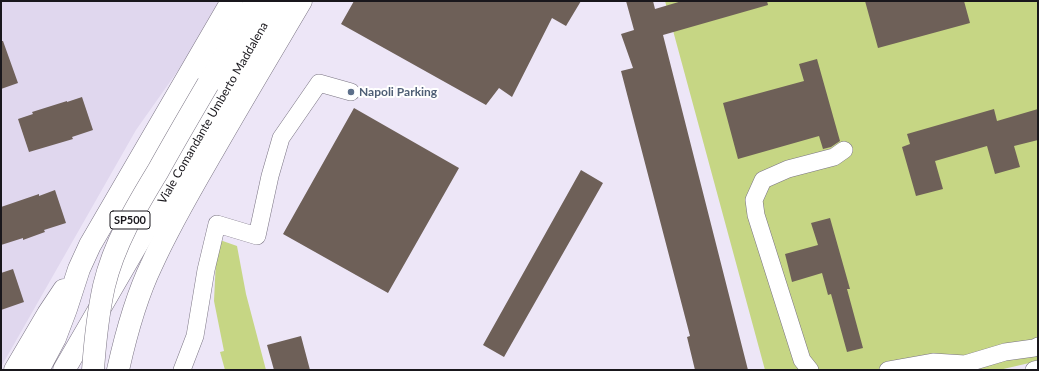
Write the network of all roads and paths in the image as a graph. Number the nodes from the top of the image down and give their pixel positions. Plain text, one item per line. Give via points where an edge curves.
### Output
1 (232, 1) edge
2 (256, 1) edge
3 (278, 1) edge
4 (301, 1) edge
5 (351, 92) dead end
6 (844, 150) dead end
7 (79, 269) junction
8 (1038, 346) edge
9 (1038, 369) edge
10 (15, 370) edge
11 (38, 370) edge
12 (64, 370) edge
13 (93, 370) edge
14 (118, 370) edge
15 (182, 370) edge
16 (810, 370) edge
17 (888, 370) edge
18 (1034, 370) edge

1 - 7 main road via 90,245
2 - 13 main road, SP500, bridge via 123,233 104,285
3 - 12 main road, Viale Comandante Umberto Maddalena
4 - 14 main road, SP500 via 170,226 142,287
5 - 15 lane via 319,83 281,138 257,236 217,224 195,336
6 - 16 lane via 834,157 788,169 763,180 754,200 756,215 802,360
7 - 10 main road via 48,314
7 - 11 main road via 55,338
8 - 17 lane via 965,364 933,362
9 - 18 lane

